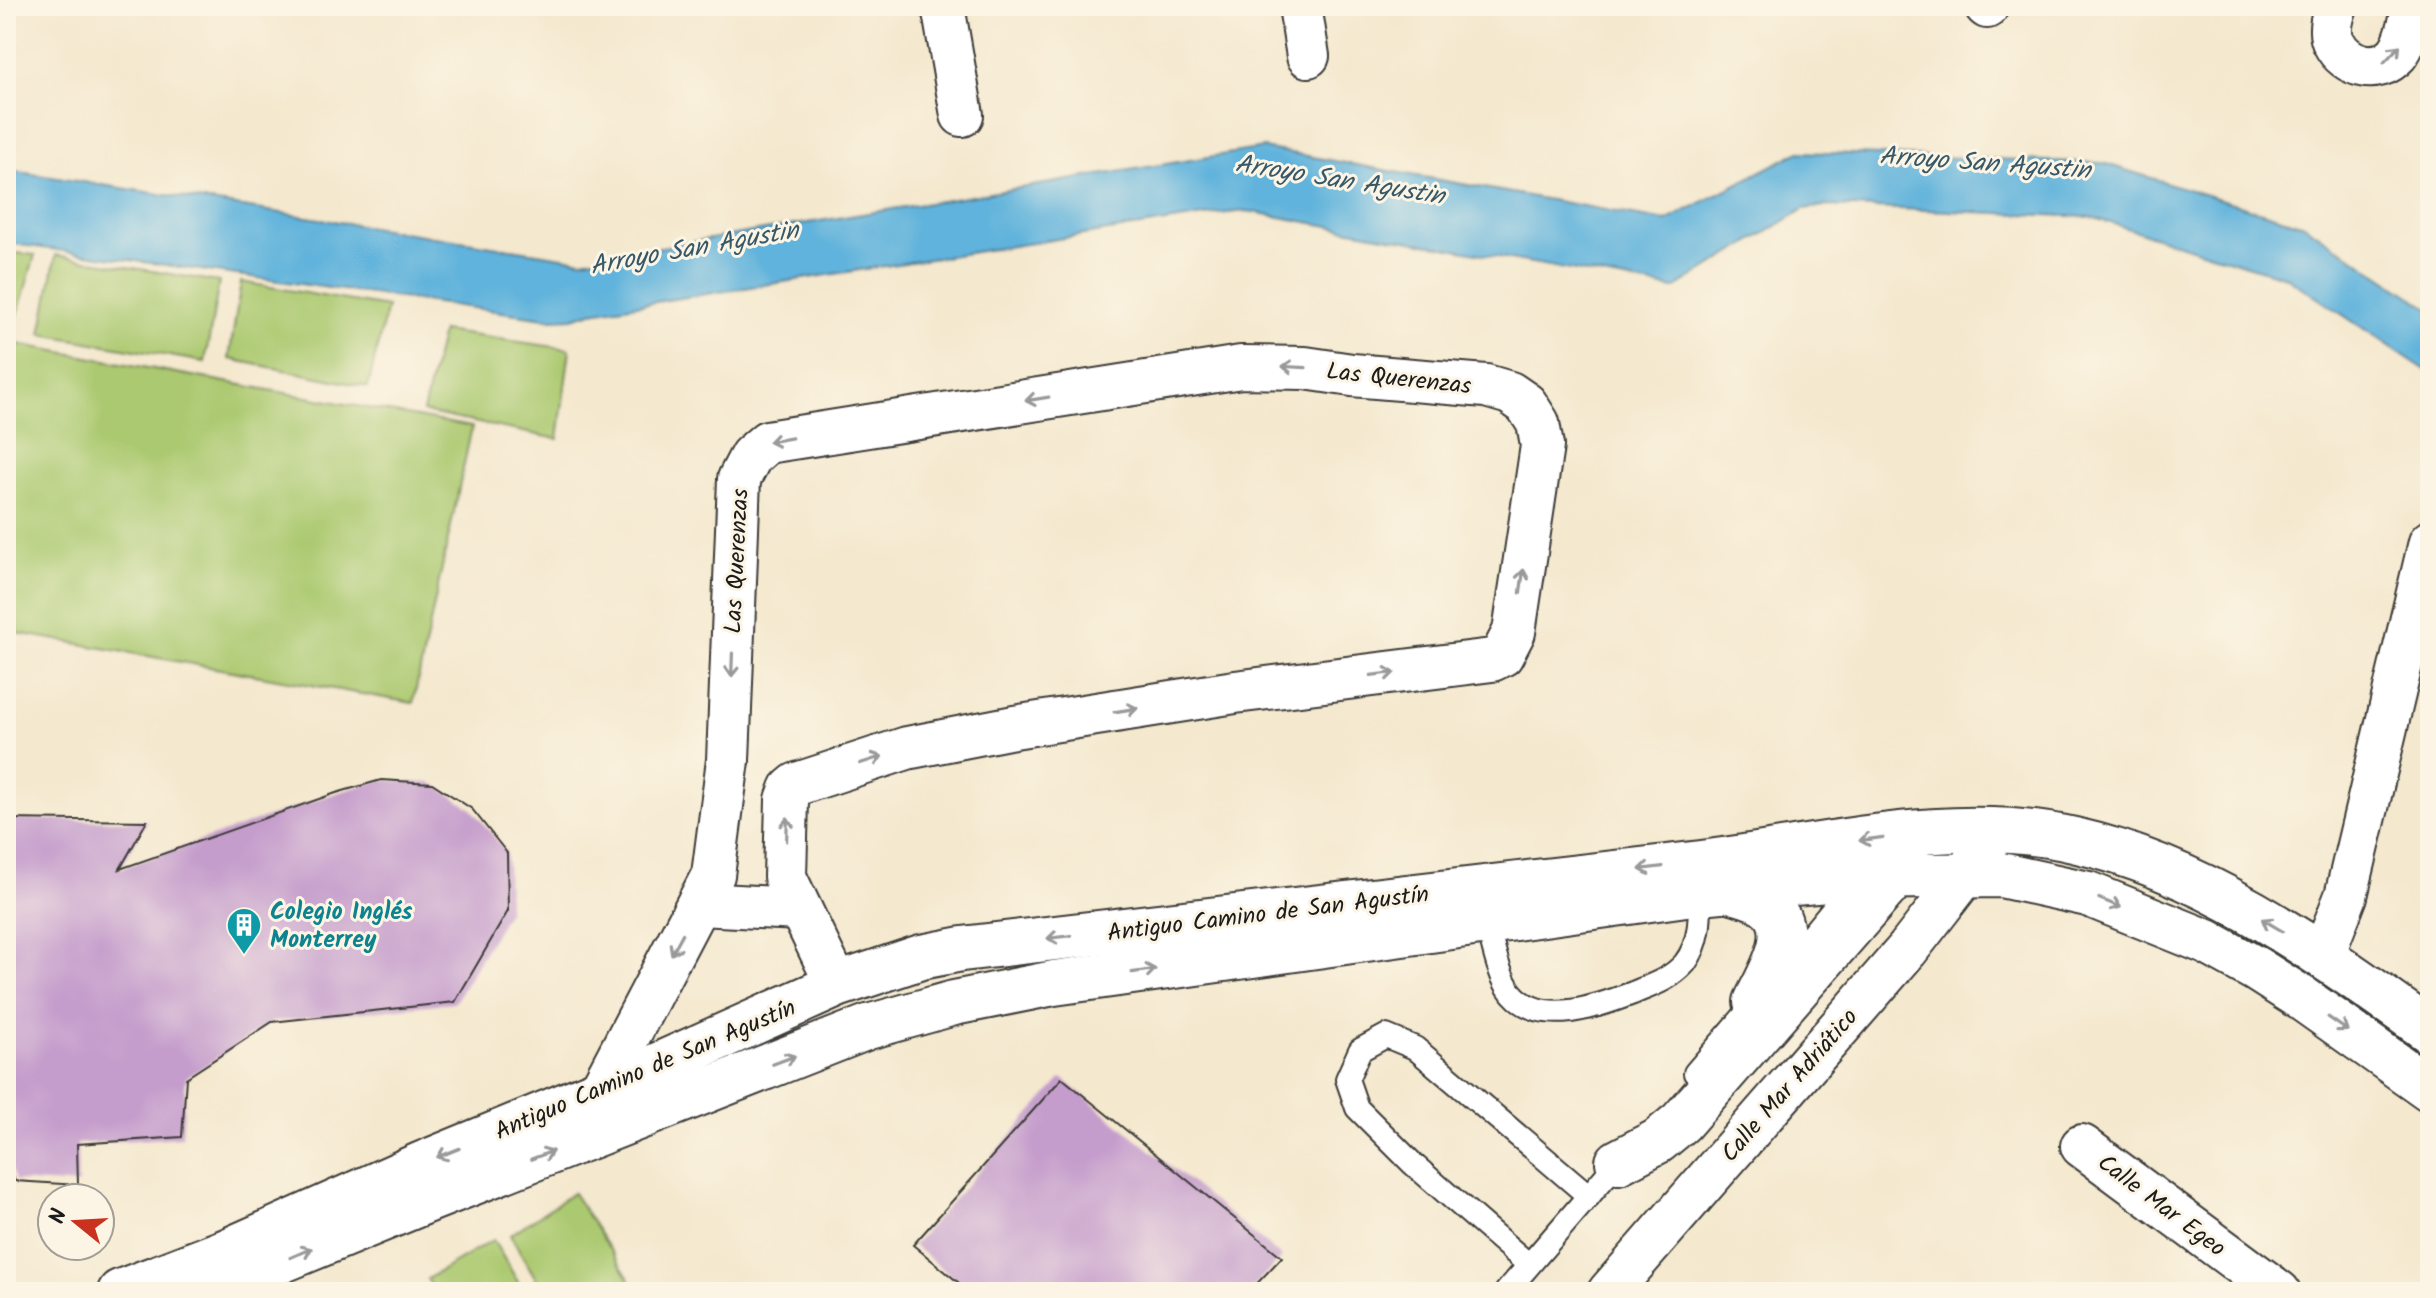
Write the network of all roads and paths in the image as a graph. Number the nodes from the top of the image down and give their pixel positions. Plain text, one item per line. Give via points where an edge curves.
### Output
1 (943, 6) edge
2 (1300, 6) edge
3 (2336, 6) edge
4 (2414, 6) edge
5 (1308, 56) dead end
6 (962, 115) dead end
7 (2430, 542) edge
8 (1936, 830) junction
9 (1995, 830) junction
10 (1966, 874) junction
11 (1841, 880) junction
12 (1716, 891) junction
13 (698, 904) junction
14 (800, 909) junction
15 (1487, 923) junction
16 (2323, 955) junction
17 (837, 985) junction
18 (1756, 1002) junction
19 (2430, 1031) edge
20 (2430, 1089) edge
21 (600, 1091) junction
22 (2082, 1146) dead end
23 (1618, 1162) junction
24 (1589, 1196) junction
25 (1529, 1265) junction
26 (223, 1274) edge
27 (120, 1292) edge
28 (1506, 1292) edge
29 (1609, 1292) edge
30 (2279, 1292) edge

1 - 6 street
2 - 5 street
3 -> 4 street via 2332,42 2345,58 2370,67 2398,53
7 - 16 street via 2346,896
8 - 9 street, Antiguo Camino de San Agustín
8 - 11 street
8 -> 11 street, Antiguo Camino de San Agustín
9 - 10 street, Calle Mar Adriático
16 -> 9 street, Antiguo Camino de San Agustín via 2160,866 2075,840
10 - 11 street, Antiguo Camino de San Agustín
10 -> 20 street, Antiguo Camino de San Agustín via 2001,875 2088,894 2207,942 2303,999
10 - 29 street, Calle Mar Adriático via 1907,950
11 - 12 street, Antiguo Camino de San Agustín
11 -> 17 street, Antiguo Camino de San Agustín via 1728,859 962,949
11 - 18 lane
11 - 23 street via 1681,1122
12 - 15 street, Antiguo Camino de San Agustín
12 - 15 lane via 1685,963 1668,979 1596,1008 1547,1011 1511,992
12 - 18 street via 1761,901 1779,918 1779,952
13 - 14 street
14 -> 13 street, Las Querenzas via 785,877 787,800 797,784 907,748 1014,727 1502,655 1514,632 1542,446 1538,423 1526,404 1486,386 1241,367 767,442 751,456 739,479 728,760 713,875
13 -> 21 street, Las Querenzas
14 - 17 street, Las Querenzas
26 -> 15 street, Antiguo Camino de San Agustín via 431,1199 868,1027 954,1003 1054,983
16 - 19 street, Antiguo Camino de San Agustín
17 - 21 street, Antiguo Camino de San Agustín
18 - 23 lane
21 -> 26 street, Antiguo Camino de San Agustín via 422,1164
22 - 30 street, Calle Mar Egeo
23 - 24 lane
24 - 25 lane
24 - 25 lane via 1415,1048 1386,1036 1360,1050 1347,1079 1357,1108
25 - 28 lane
26 - 27 street, Antiguo Camino de San Agustín

